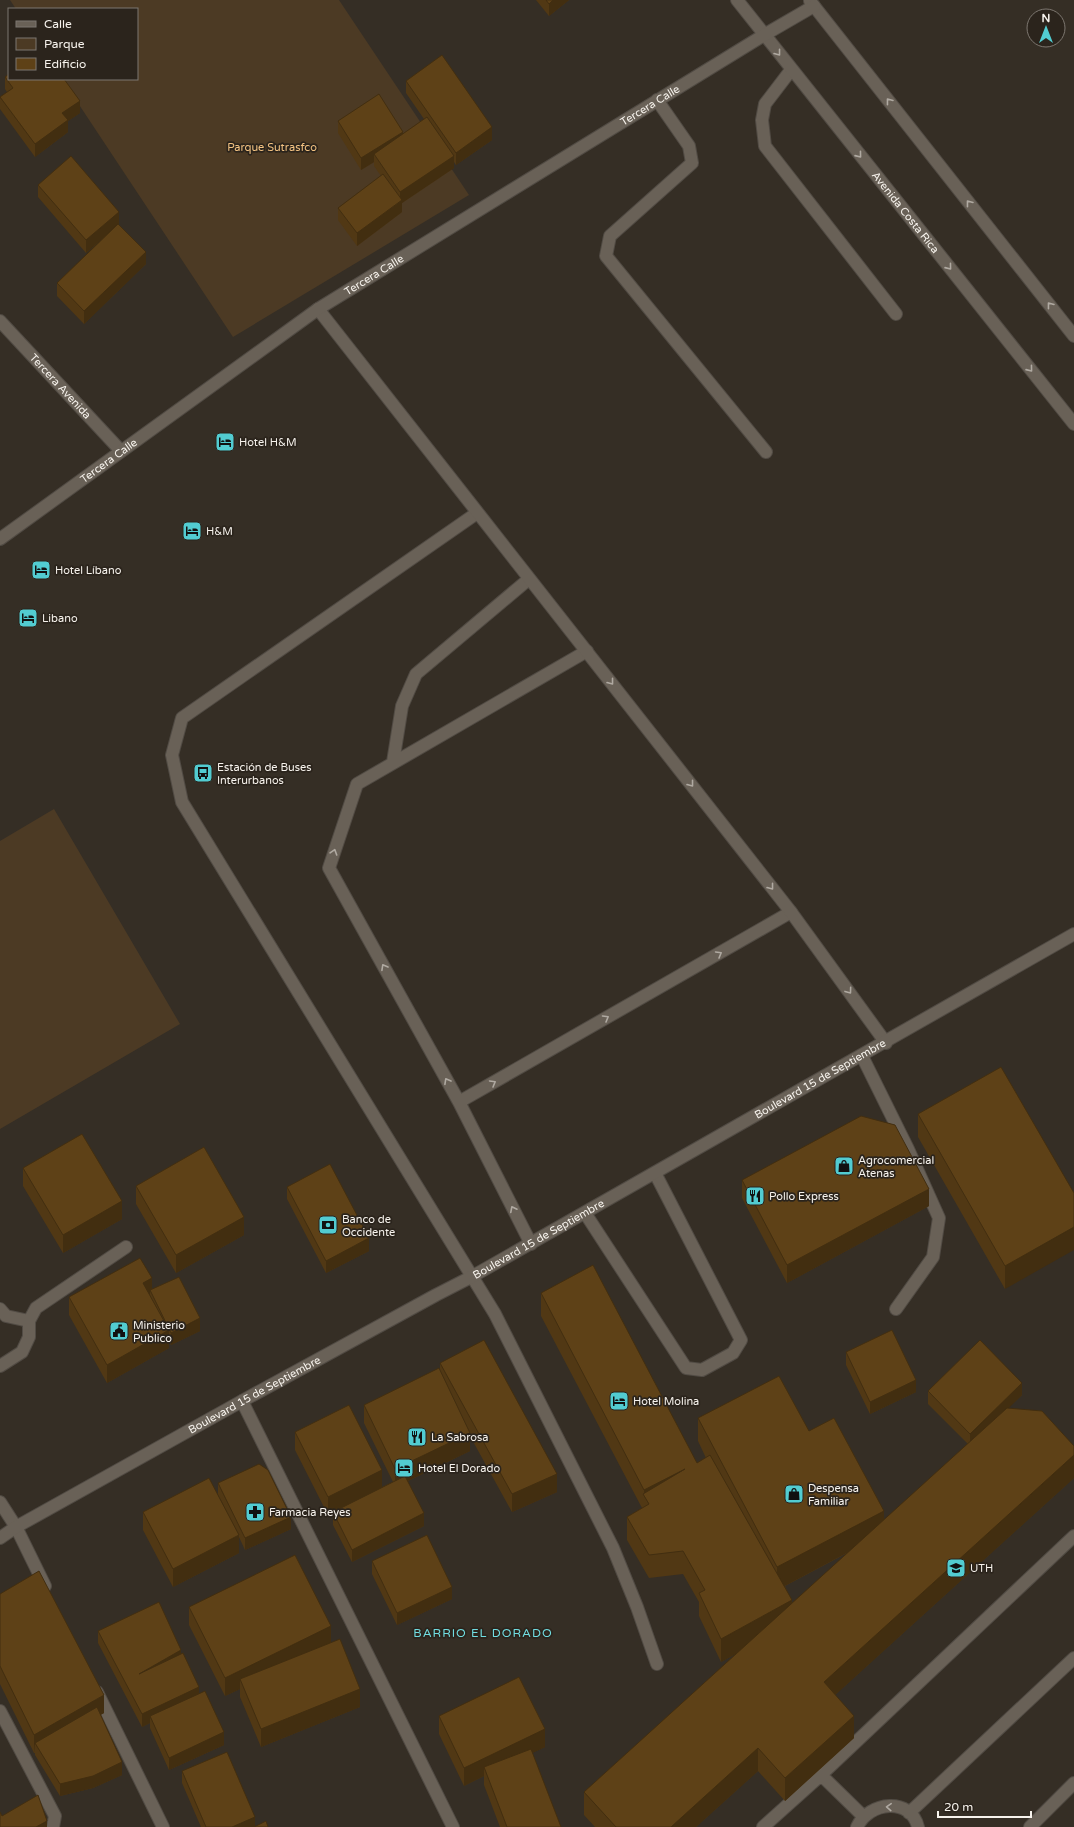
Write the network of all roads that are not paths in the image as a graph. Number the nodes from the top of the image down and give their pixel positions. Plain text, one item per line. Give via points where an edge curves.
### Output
1 (737, 0) edge
2 (812, 3) edge
3 (764, 35) junction
4 (792, 70) junction
5 (657, 100) junction
6 (318, 309) junction
7 (896, 314) dead end
8 (0, 321) edge
9 (1074, 336) edge
10 (1074, 424) edge
11 (121, 451) junction
12 (766, 452) dead end
13 (477, 513) junction
14 (0, 539) edge
15 (529, 578) junction
16 (587, 651) junction
17 (394, 762) junction
18 (792, 912) junction
19 (1074, 934) edge
20 (886, 1043) junction
21 (862, 1056) junction
22 (459, 1102) junction
23 (655, 1173) junction
24 (585, 1213) junction
25 (531, 1244) junction
26 (126, 1247) dead end
27 (473, 1276) junction
28 (0, 1308) edge
29 (896, 1309) dead end
30 (29, 1321) junction
31 (0, 1366) edge
32 (242, 1401) junction
33 (0, 1502) edge
34 (16, 1527) junction
35 (1074, 1536) edge
36 (0, 1538) edge
37 (51, 1599) edge
38 (1074, 1658) edge
39 (657, 1664) dead end
40 (93, 1684) edge
41 (0, 1711) edge
42 (821, 1775) junction
43 (1074, 1783) edge
44 (909, 1813) junction
45 (863, 1816) junction
46 (53, 1827) edge
47 (163, 1827) edge
48 (453, 1827) edge
49 (763, 1827) edge
50 (857, 1827) edge
51 (918, 1827) edge
52 (1030, 1827) edge

1 - 3 street, Avenida Costa Rica
2 - 3 street, Tercera Calle
9 -> 2 street
3 -> 4 street, Avenida Costa Rica
3 - 5 street, Tercera Calle
4 - 7 street via 764,104 764,146
4 -> 10 street, Avenida Costa Rica
5 - 6 street, Tercera Calle
5 - 12 street via 689,146 692,163 610,236 606,256
6 - 11 street, Tercera Calle
6 - 13 street
8 - 11 street, Tercera Avenida
11 - 14 street, Tercera Calle
13 - 15 street
13 - 27 street via 182,718 172,755 182,802
15 - 16 street
15 - 17 street via 416,674 402,706
16 - 17 street
16 -> 18 street
22 -> 17 street via 329,868 356,784
18 -> 20 street
22 -> 18 street
19 - 20 street, Boulevard 15 de Septiembre
20 - 21 street, Boulevard 15 de Septiembre
21 - 23 street, Boulevard 15 de Septiembre
21 - 29 street via 939,1218 933,1257
25 -> 22 street
23 - 24 street, Boulevard 15 de Septiembre
23 - 24 street via 741,1340 733,1353 702,1370 686,1368
24 - 25 street, Boulevard 15 de Septiembre
25 - 27 street, Boulevard 15 de Septiembre
26 - 30 street via 36,1308
27 - 32 street, Boulevard 15 de Septiembre
27 - 39 street via 495,1314 613,1548
28 - 30 street via 6,1316
30 - 31 street via 29,1337 22,1352
32 - 34 street, Boulevard 15 de Septiembre
32 - 48 street
33 - 34 street
34 - 36 street, Boulevard 15 de Septiembre
34 - 37 street
35 - 42 street
38 - 44 street
40 - 47 street
41 - 46 street via 55,1816
42 - 45 street
42 - 49 street
43 - 52 street
44 -> 45 street via 886,1805
44 - 51 street
45 - 50 street

